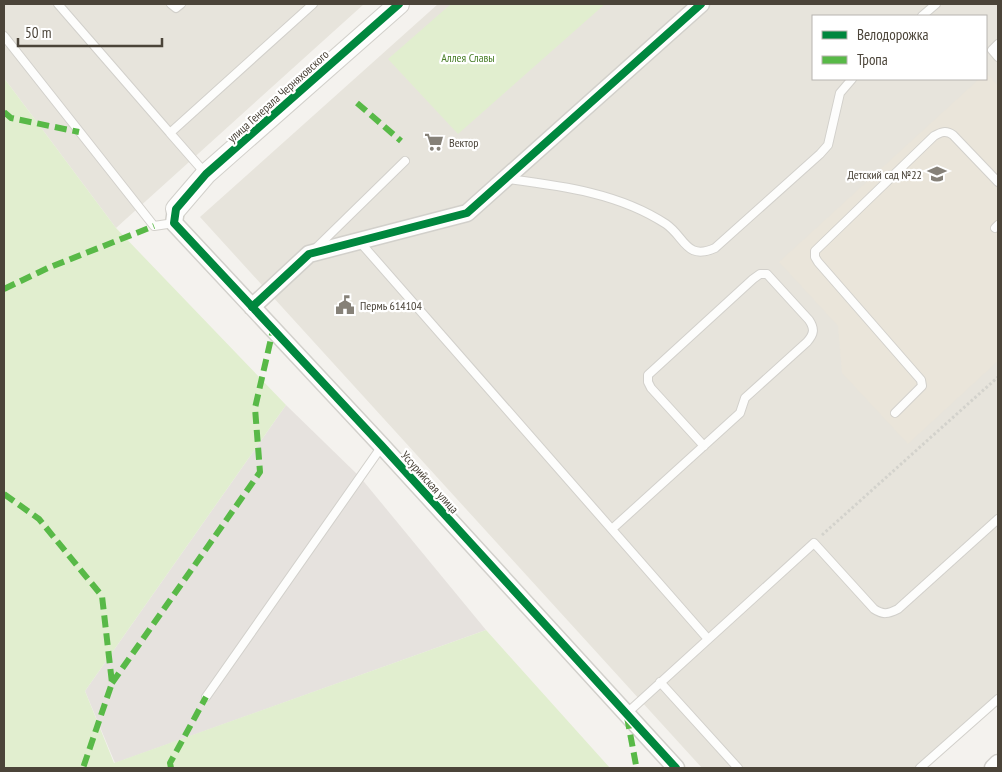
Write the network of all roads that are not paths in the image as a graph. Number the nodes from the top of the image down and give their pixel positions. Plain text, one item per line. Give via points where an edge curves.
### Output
1 (58, 4) edge
2 (172, 4) edge
3 (181, 4) edge
4 (313, 4) edge
5 (399, 4) edge
6 (701, 4) edge
7 (936, 4) edge
8 (923, 15) edge
9 (4, 36) edge
10 (998, 44) edge
11 (998, 57) edge
12 (851, 80) edge
13 (170, 133) junction
14 (405, 161) dead end
15 (206, 174) junction
16 (506, 179) junction
17 (998, 182) edge
18 (175, 216) junction
19 (359, 241) junction
20 (310, 254) junction
21 (252, 307) junction
22 (895, 414) dead end
23 (382, 446) junction
24 (704, 446) junction
25 (998, 519) edge
26 (612, 529) junction
27 (708, 639) junction
28 (660, 682) junction
29 (206, 697) dead end
30 (998, 699) edge
31 (626, 714) junction
32 (998, 763) edge
33 (676, 768) edge
34 (738, 768) edge
35 (920, 768) edge
36 (993, 768) edge

1 - 13 lane
2 - 3 lane via 176,8
4 - 13 lane
5 - 15 street, улица Генерала Черняховского
6 - 16 street
7 - 8 lane
9 - 18 lane via 154,226
10 - 11 lane via 992,50
12 - 16 lane via 840,93 828,145 707,252 696,252 687,247 667,225 625,203 564,186
13 - 15 lane
14 - 20 lane
15 - 18 street, улица Генерала Черняховского
16 - 19 street via 466,213
17 - 22 lane via 953,135 941,132 815,251 818,262 921,380 922,386
18 - 21 street, Уссурийская улица
19 - 20 street
19 - 26 lane
20 - 21 street
21 - 23 street, Уссурийская улица
23 - 29 lane
23 - 31 street, Уссурийская улица
24 - 24 lane via 740,413 745,398 813,334 809,320 767,274 753,279 648,375 651,388
24 - 26 lane
25 - 27 lane via 898,609 889,613 874,609 814,542
26 - 27 lane
27 - 28 lane
28 - 31 lane
28 - 34 lane
30 - 35 lane
31 - 33 street, Уссурийская улица
32 - 36 street

